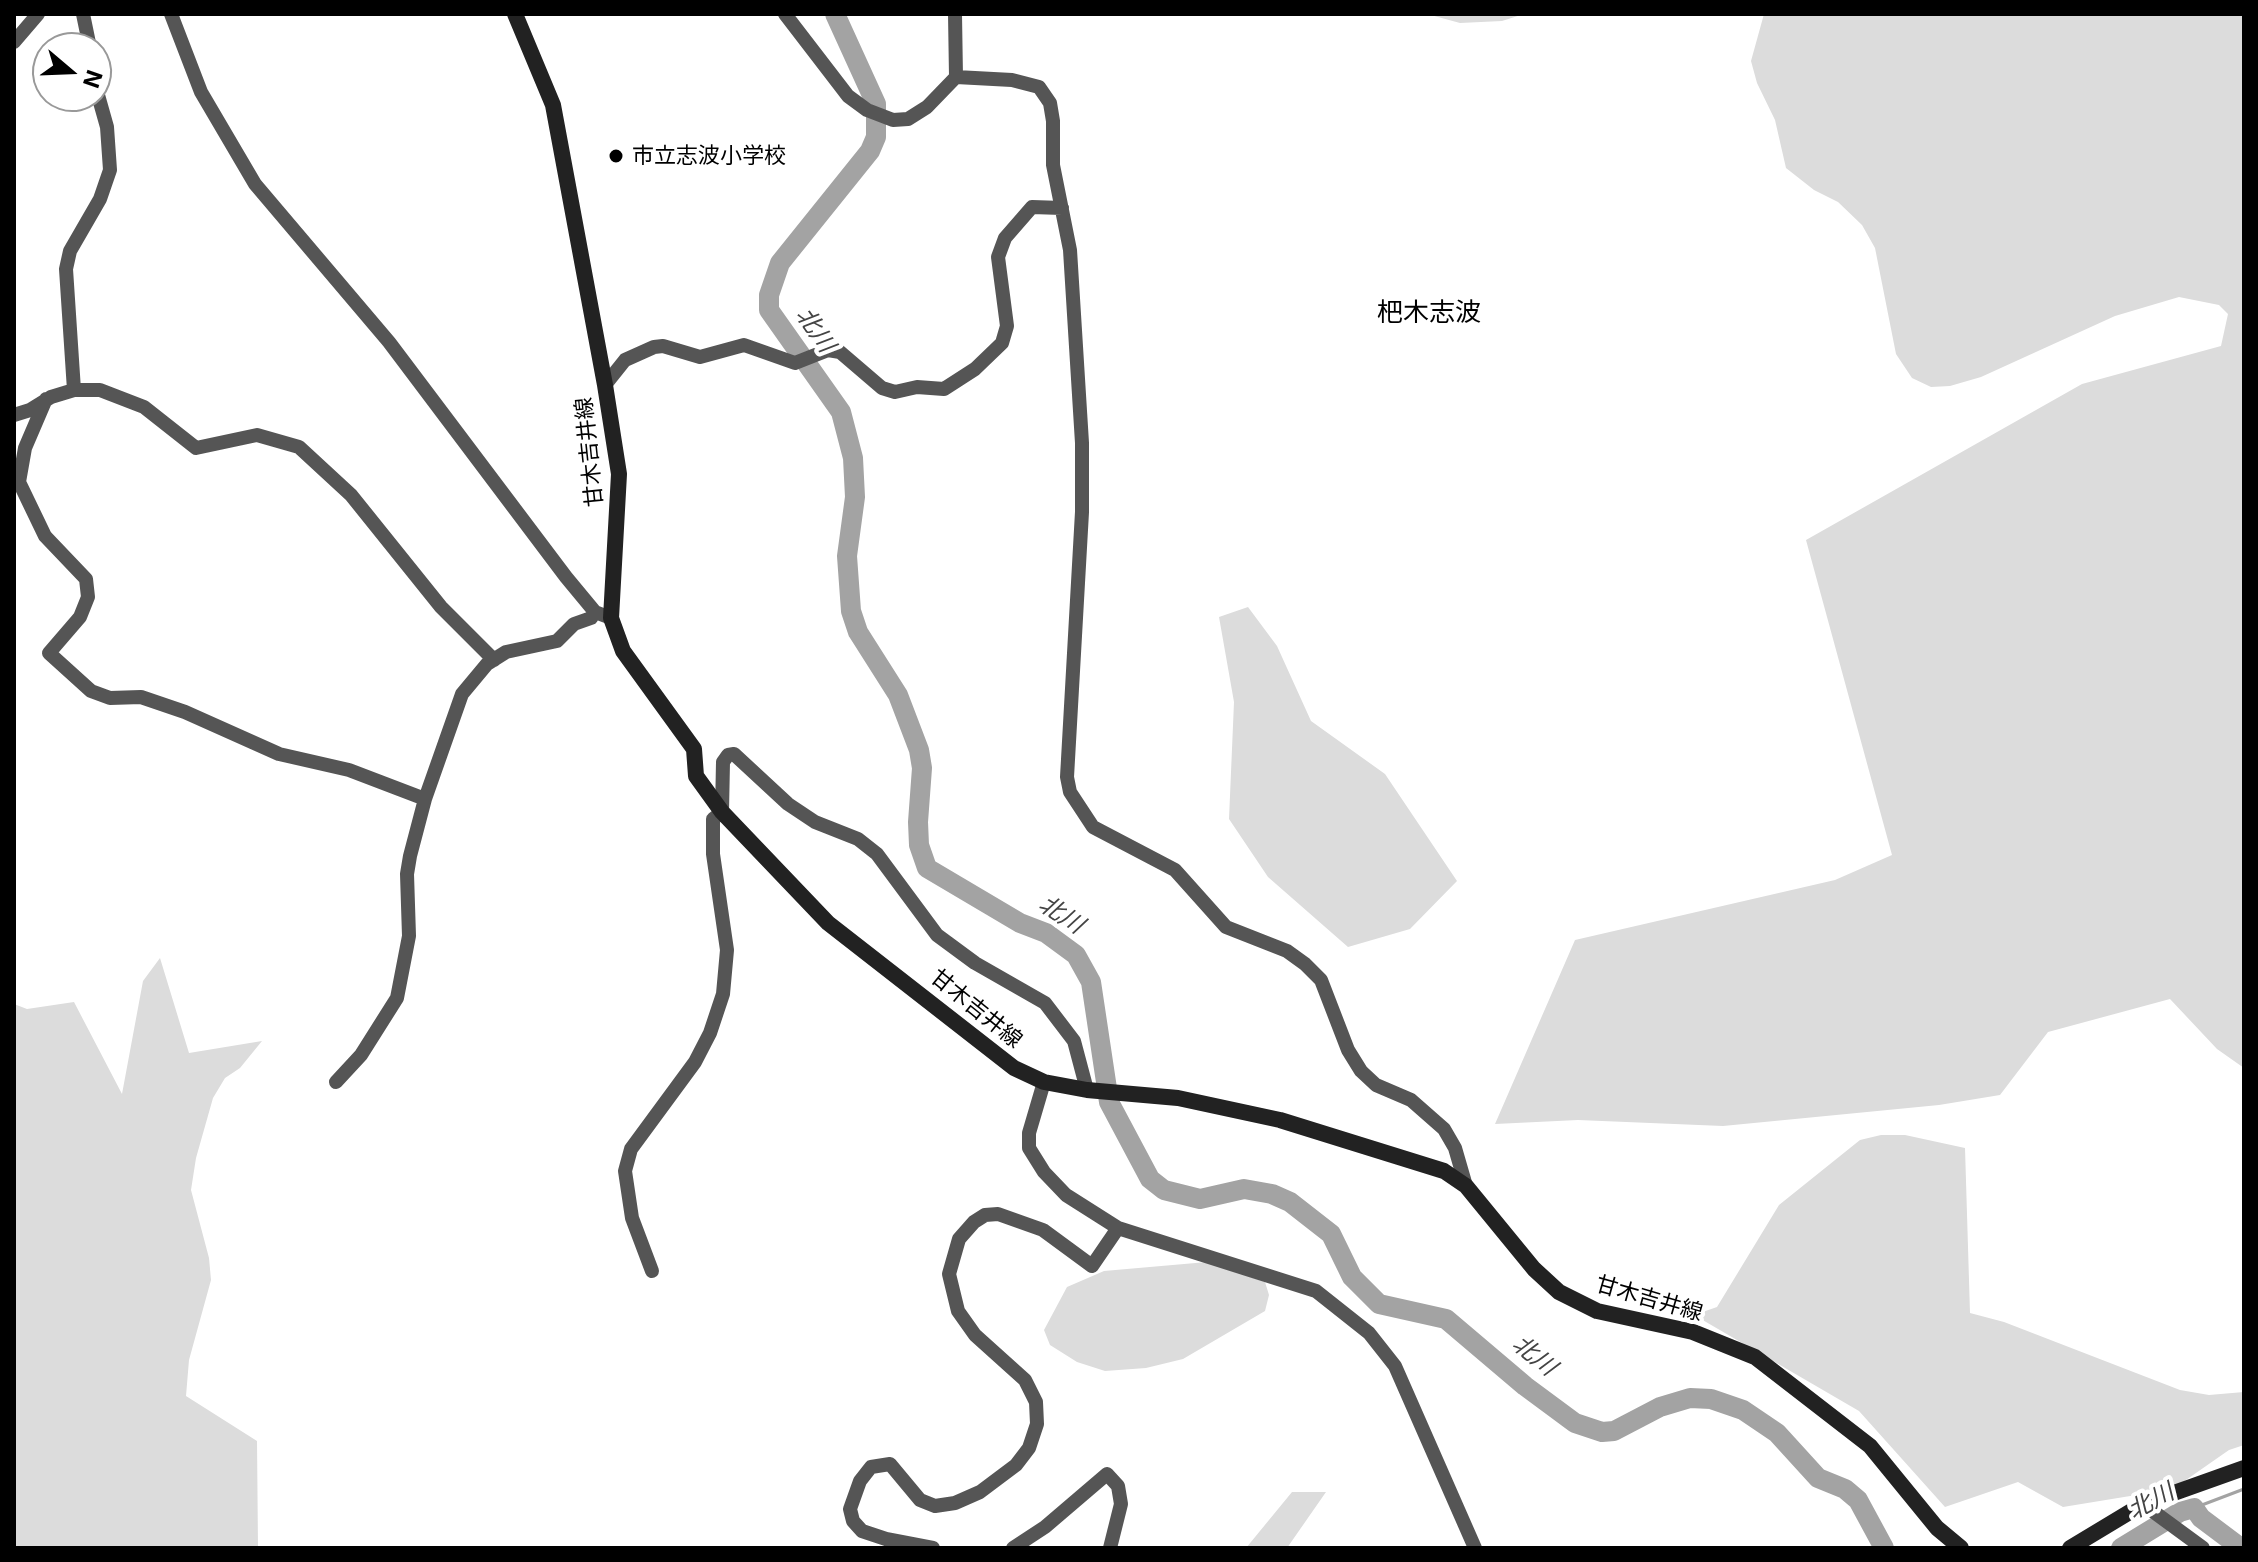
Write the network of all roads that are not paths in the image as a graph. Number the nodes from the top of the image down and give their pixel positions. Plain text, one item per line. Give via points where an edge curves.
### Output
1 (38, 14) edge
2 (171, 14) edge
3 (515, 14) edge
4 (785, 14) edge
5 (955, 14) edge
6 (14, 42) edge
7 (956, 77) junction
8 (103, 112) edge
9 (1062, 208) junction
10 (605, 385) junction
11 (74, 390) junction
12 (46, 399) junction
13 (14, 415) edge
14 (595, 612) junction
15 (611, 618) junction
16 (494, 660) junction
17 (425, 799) junction
18 (722, 812) junction
19 (336, 1082) dead end
20 (1044, 1082) junction
21 (1087, 1090) junction
22 (1466, 1186) junction
23 (1118, 1228) junction
24 (652, 1271) dead end
25 (2244, 1468) edge
26 (2143, 1504) junction
27 (933, 1548) edge
28 (1013, 1548) edge
29 (1110, 1548) edge
30 (1475, 1548) edge
31 (1961, 1548) edge
32 (2070, 1548) edge
33 (2203, 1548) edge

1 - 6 street
2 - 14 street via 201,92 255,184 363,309
3 - 10 main road, 甘木吉井線 via 553,105
4 - 7 street via 848,96 893,120 908,119 927,107
5 - 7 street
7 - 9 street via 1039,87 1050,103 1053,165
8 - 11 street via 110,170 66,269
9 - 10 street via 1032,207 1005,238 998,257 1007,326 1002,343 944,389 882,388 840,352 828,350 795,363 744,345 700,357 654,347 625,360
9 - 22 street via 1071,265 1082,443 1070,792 1093,827 1175,870 1226,927 1287,951 1305,964 1321,980 1361,1071 1376,1085 1411,1100 1444,1129
10 - 15 main road, 甘木吉井線 via 619,474
11 - 12 street
11 - 16 street via 100,390 144,407 196,448 257,435 299,447 351,495 441,607
12 - 13 street
12 - 17 street via 25,448 19,482 45,536 86,579 88,597 80,617 49,653 91,691 110,698 141,697 279,754 349,770
14 - 15 street
14 - 16 street via 557,641 506,652
15 - 18 main road, 甘木吉井線 via 623,651 694,749 696,776
16 - 17 street via 462,694
17 - 19 street via 407,874 409,936 397,998 361,1055
18 - 20 main road, 甘木吉井線 via 828,923 1014,1068
18 - 21 street via 723,762 734,754 788,804 815,822 858,839 877,854 937,935 1045,1003 1074,1041
18 - 24 street via 713,819 713,854 727,950 723,994 695,1062 631,1149 625,1171 632,1218
20 - 21 main road, 甘木吉井線
20 - 23 street via 1029,1133 1034,1159 1066,1195
21 - 22 main road, 甘木吉井線 via 1178,1098 1280,1120 1444,1171
22 - 31 main road, 甘木吉井線 via 1559,1292 1597,1311 1693,1332 1755,1357 1870,1446 1937,1528
23 - 27 street via 1092,1266 1043,1230 998,1214 974,1222 959,1239 949,1274 958,1311 975,1335 1025,1380 1036,1402 1037,1424 1016,1465 955,1503 935,1506 920,1500 890,1464 871,1467 865,1474 850,1509 862,1531
23 - 30 street via 1290,1281 1316,1291 1350,1315 1395,1366
25 - 26 main road
26 - 32 main road
26 - 33 street
28 - 29 street via 1107,1474 1118,1486 1121,1504

